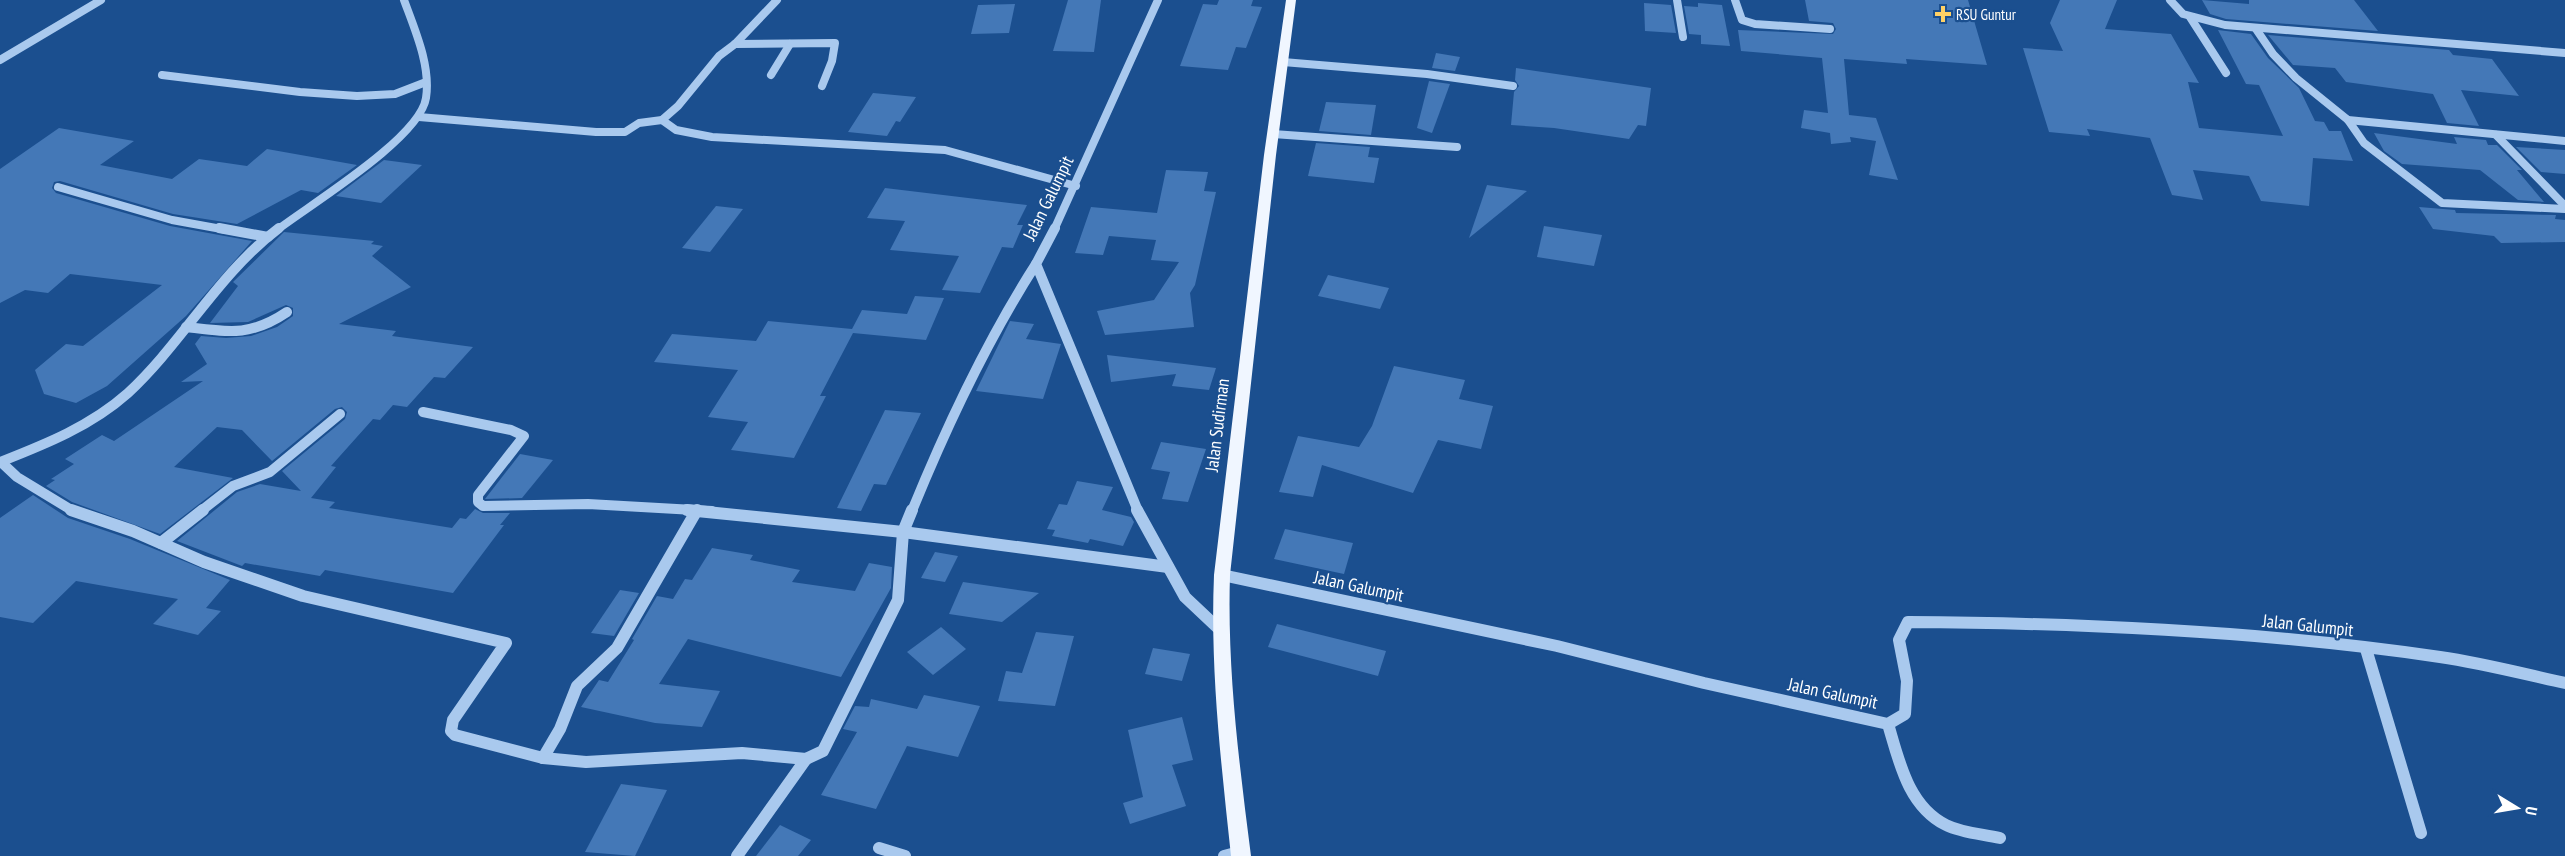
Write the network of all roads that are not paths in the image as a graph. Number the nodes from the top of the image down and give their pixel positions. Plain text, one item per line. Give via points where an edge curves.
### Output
1 (101, 0) edge
2 (404, 0) edge
3 (777, 0) edge
4 (1158, 0) edge
5 (1291, 0) edge
6 (1677, 0) edge
7 (1735, 0) edge
8 (2170, 0) edge
9 (2190, 17) junction
10 (1830, 28) dead end
11 (2256, 29) junction
12 (1683, 37) dead end
13 (735, 44) junction
14 (790, 44) junction
15 (2565, 53) edge
16 (0, 60) edge
17 (1283, 62) junction
18 (2226, 73) dead end
19 (162, 75) dead end
20 (771, 75) dead end
21 (423, 83) junction
22 (822, 86) dead end
23 (1514, 86) dead end
24 (419, 117) junction
25 (662, 120) junction
26 (2348, 120) junction
27 (1273, 134) junction
28 (2496, 135) junction
29 (2565, 141) edge
30 (1457, 147) dead end
31 (1076, 186) junction
32 (58, 187) dead end
33 (2565, 207) edge
34 (265, 236) junction
35 (1036, 264) junction
36 (287, 312) dead end
37 (186, 327) junction
38 (423, 412) dead end
39 (340, 414) dead end
40 (0, 462) edge
41 (698, 510) junction
42 (903, 532) junction
43 (161, 543) junction
44 (1168, 567) junction
45 (1222, 575) junction
46 (1220, 630) junction
47 (2366, 649) junction
48 (2565, 683) edge
49 (1888, 724) junction
50 (543, 758) junction
51 (806, 759) junction
52 (2421, 832) dead end
53 (2000, 838) dead end
54 (879, 848) dead end
55 (1234, 855) edge
56 (737, 856) edge
57 (905, 856) edge

1 - 16 street
2 - 21 street via 419,46
3 - 13 street
4 - 31 street, Jalan Galumpit
5 - 17 main road, Jalan Sudirman
6 - 12 street
7 - 10 street via 1742,20 1755,24
8 - 9 street via 2178,11
9 - 11 street
9 - 18 street
11 - 15 street
11 - 26 street via 2296,78
13 - 14 street
13 - 25 street via 719,56
14 - 20 street
14 - 22 street via 835,43
17 - 23 street
17 - 27 main road, Jalan Sudirman
19 - 21 street via 376,96
21 - 24 street via 428,97
24 - 25 street via 614,133 627,132 639,123
24 - 34 street via 373,160
25 - 31 street via 678,131 724,137 795,144 928,147
26 - 28 street
26 - 33 street via 2352,129 2391,165 2436,200 2449,204
27 - 30 street
27 - 45 main road, Jalan Sudirman
28 - 29 street
28 - 33 street
31 - 35 street, Jalan Galumpit
32 - 34 street via 172,220
34 - 37 street
35 - 42 street via 1007,309 948,422
35 - 44 street, Jalan Galumpit via 1143,523
36 - 37 street via 268,325 245,333
37 - 40 street via 151,372 104,412 70,432
38 - 41 street via 524,436 478,495 483,506 588,504
39 - 43 street via 270,472 233,486
40 - 43 street via 73,511
41 - 42 street
41 - 50 street via 617,648 577,686 561,729
42 - 44 street
42 - 51 street via 898,600 823,751
43 - 50 street via 295,594 506,643 453,720 451,731 504,750
44 - 46 street, Jalan Galumpit via 1185,597
45 - 46 main road, Jalan Sudirman
45 - 49 street, Jalan Galumpit via 1557,646
46 - 55 main road, Jalan Sudirman
47 - 48 street, Jalan Galumpit via 2462,661
47 - 49 street, Jalan Galumpit via 2127,626 1908,622 1900,629 1899,638 1906,678 1905,714
47 - 52 street
49 - 53 street via 1910,791 1926,812 1948,826
50 - 51 street via 586,762 742,753
51 - 56 street
54 - 57 street

